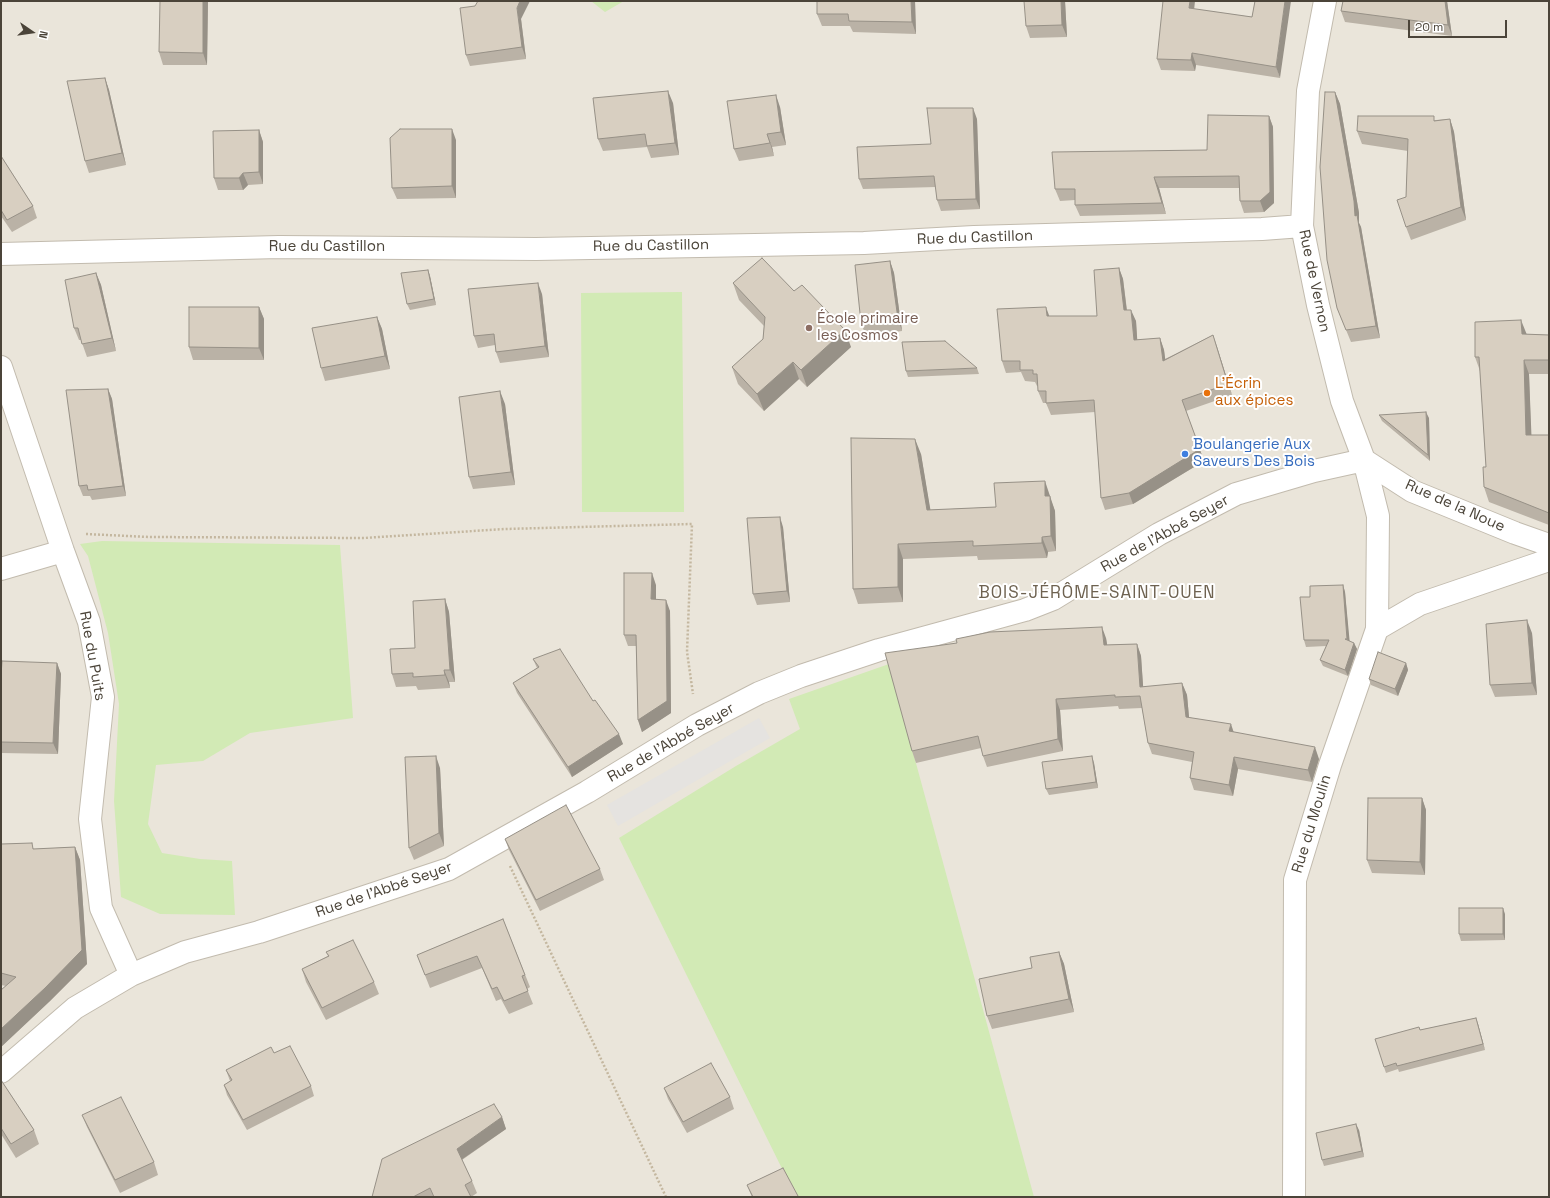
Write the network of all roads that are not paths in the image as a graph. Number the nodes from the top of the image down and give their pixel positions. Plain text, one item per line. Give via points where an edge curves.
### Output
1 (1325, 1) edge
2 (1302, 226) junction
3 (1, 254) edge
4 (1, 367) edge
5 (1364, 460) junction
6 (60, 542) junction
7 (1549, 545) edge
8 (1549, 560) edge
9 (1, 569) edge
10 (1377, 628) junction
11 (131, 975) junction
12 (1, 1072) edge
13 (1294, 1197) edge

1 - 2 street, Rue de Vernon via 1308,91
2 - 3 street, Rue du Castillon via 856,243 536,249 279,246
2 - 5 street, Rue de Vernon via 1318,305 1342,401
4 - 6 street, Rue du Puits
5 - 7 street, Rue de la Noue via 1412,490
5 - 10 street, Rue du Moulin via 1378,516
5 - 11 street, Rue de l'Abbé Seyer via 1314,471 1236,494 1158,534 1053,599 879,650 759,693 697,725 587,792 449,869 259,932 185,952
6 - 9 street
6 - 11 street, Rue du Puits via 89,622 103,697 90,819 101,908
8 - 10 street via 1420,604
10 - 13 street, Rue du Moulin via 1330,765 1295,880
11 - 12 street, Rue de l'Abbé Seyer via 75,1008

